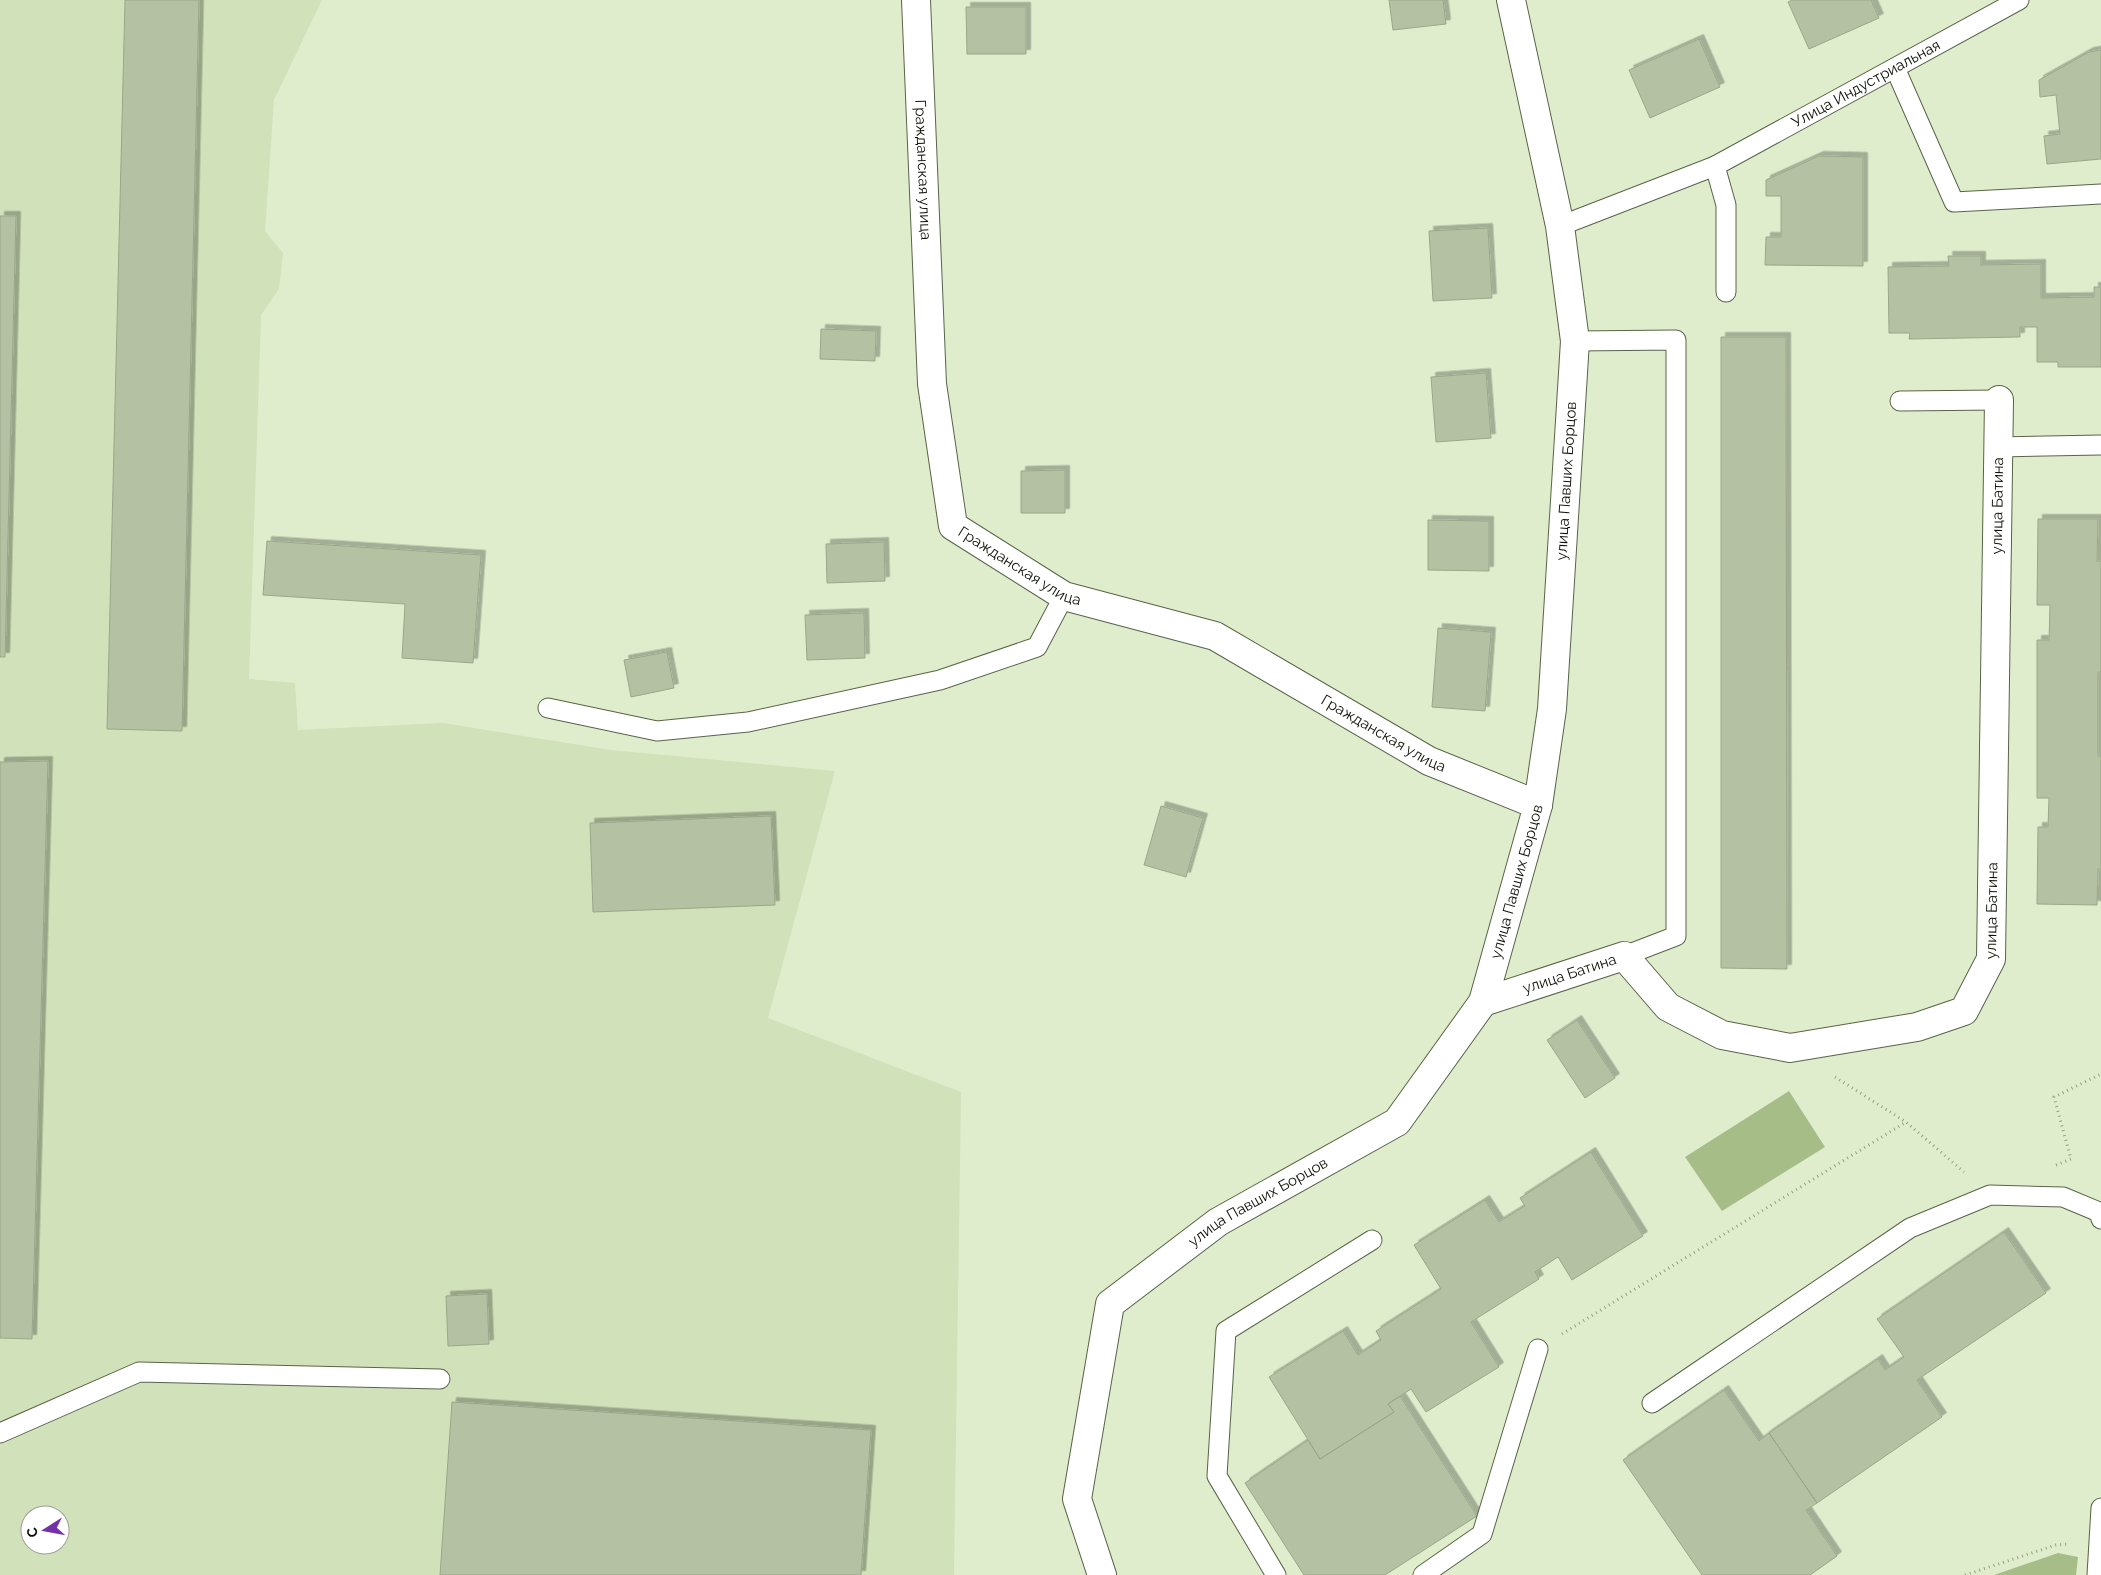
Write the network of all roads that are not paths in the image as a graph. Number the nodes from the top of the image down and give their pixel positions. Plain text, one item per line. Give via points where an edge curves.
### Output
1 (916, 0) edge
2 (1511, 0) edge
3 (2019, 0) edge
4 (1896, 68) junction
5 (1715, 166) junction
6 (2101, 194) edge
7 (1560, 226) junction
8 (1726, 292) dead end
9 (1575, 342) junction
10 (1999, 400) joint
11 (1900, 401) dead end
12 (2101, 445) edge
13 (1998, 447) junction
14 (1064, 596) junction
15 (548, 708) dead end
16 (1538, 805) junction
17 (1624, 956) junction
18 (1484, 1002) junction
19 (2100, 1214) edge
20 (1372, 1240) dead end
21 (1538, 1349) road end
22 (440, 1379) dead end
23 (1652, 1404) dead end
24 (0, 1433) edge
25 (2101, 1508) edge
26 (1102, 1575) edge
27 (1276, 1575) edge
28 (1423, 1575) edge
29 (2097, 1575) edge

1 - 14 street, Гражданская улица via 932,384 953,526
2 - 7 street, улица Павших Борцов
3 - 4 lane, Улица Индустриальная
4 - 5 lane, Улица Индустриальная
4 - 6 lane via 1954,202
5 - 7 lane, Улица Индустриальная
5 - 8 lane via 1726,205
7 - 9 street, улица Павших Борцов
9 - 16 street, улица Павших Борцов via 1552,709
9 - 17 lane via 1676,340 1676,936
10 - 11 lane
10 - 13 street, улица Батина
12 - 13 lane
13 - 17 street, улица Батина via 1991,959 1964,1011 1917,1027 1790,1048 1722,1035 1668,1007
14 - 15 lane via 1037,647 940,680 748,722 658,731
14 - 16 street, Гражданская улица via 1215,636 1429,761
16 - 18 street, улица Павших Борцов
17 - 18 street, улица Батина
18 - 26 street, улица Павших Борцов via 1397,1122 1218,1222 1110,1304 1077,1499
19 - 23 lane via 2063,1197 1990,1194 1910,1228
20 - 27 lane via 1226,1331 1217,1476
21 - 28 lane via 1482,1534
22 - 24 lane via 139,1372
25 - 29 lane

